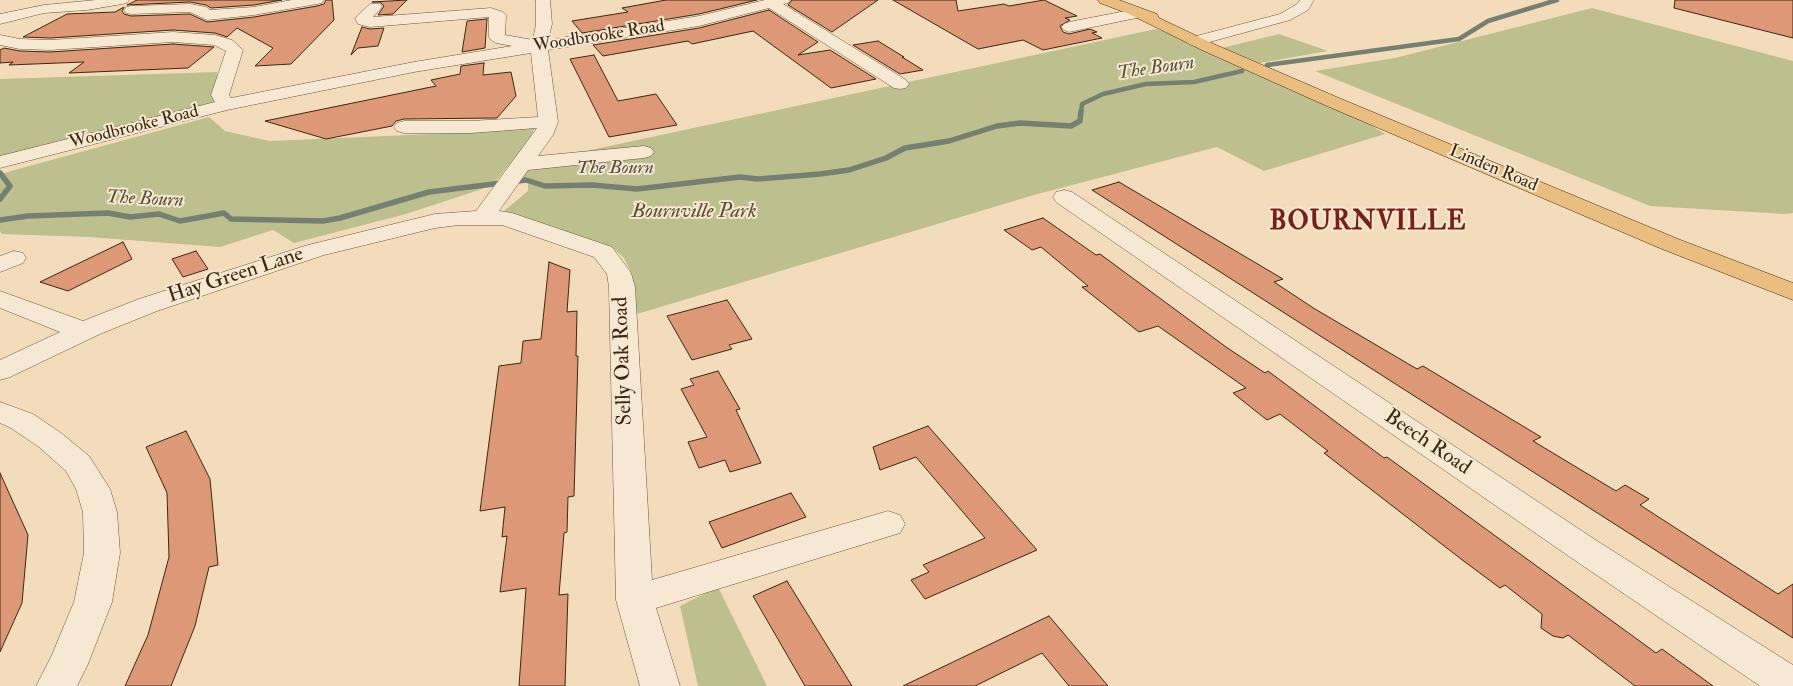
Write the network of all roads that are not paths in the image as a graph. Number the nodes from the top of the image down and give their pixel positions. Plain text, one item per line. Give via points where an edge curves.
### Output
1 (289, 0) edge
2 (317, 0) edge
3 (543, 0) edge
4 (1105, 0) edge
5 (1307, 0) edge
6 (777, 2) edge
7 (126, 5) edge
8 (375, 7) dead end
9 (224, 13) junction
10 (1136, 13) junction
11 (207, 15) junction
12 (1285, 17) junction
13 (0, 19) edge
14 (1220, 19) dead end
15 (1069, 26) dead end
16 (174, 37) junction
17 (1195, 41) junction
18 (86, 44) junction
19 (1, 45) edge
20 (539, 46) junction
21 (900, 84) dead end
22 (226, 105) junction
23 (548, 122) junction
24 (404, 127) dead end
25 (644, 152) dead end
26 (0, 162) edge
27 (513, 176) junction
28 (1064, 197) dead end
29 (483, 217) junction
30 (1793, 292) edge
31 (0, 299) edge
32 (84, 331) junction
33 (0, 371) edge
34 (0, 412) edge
35 (888, 524) dead end
36 (635, 600) junction
37 (56, 686) edge
38 (660, 686) edge
39 (1793, 686) edge

1 - 9 street
2 - 9 street
3 - 20 street via 544,24
4 - 10 highway, Linden Road
5 - 12 street via 1303,7
6 - 20 street, Woodbrooke Road via 700,20
6 - 21 street
7 - 11 street via 190,8
7 - 13 street via 44,8
8 - 20 street via 362,18 363,21 491,12 498,15 497,37
9 - 11 street
10 - 15 street
10 - 17 highway, Linden Road
11 - 16 street
12 - 14 street via 1264,9
12 - 17 street
16 - 18 street via 117,47
16 - 22 street via 215,40 235,50 220,94
17 - 30 highway, Linden Road via 1660,240
18 - 19 street
18 - 19 street via 85,38 23,36
20 - 22 street, Woodbrooke Road via 414,67 413,79 402,85 307,105 285,105 269,96
20 - 23 street
22 - 26 street, Woodbrooke Road
23 - 24 street
23 - 27 street via 543,135
25 - 27 street
27 - 29 street
28 - 39 street, Beech Road
29 - 32 street, Hay Green Lane via 435,221 316,250 148,305
29 - 36 street, Selly Oak Road via 509,219 603,252 618,273 622,287
31 - 32 street
32 - 33 street, Hay Green Lane
34 - 37 street via 22,421 78,464 94,489 100,512 102,553 93,602
35 - 36 street
36 - 38 street, Selly Oak Road

